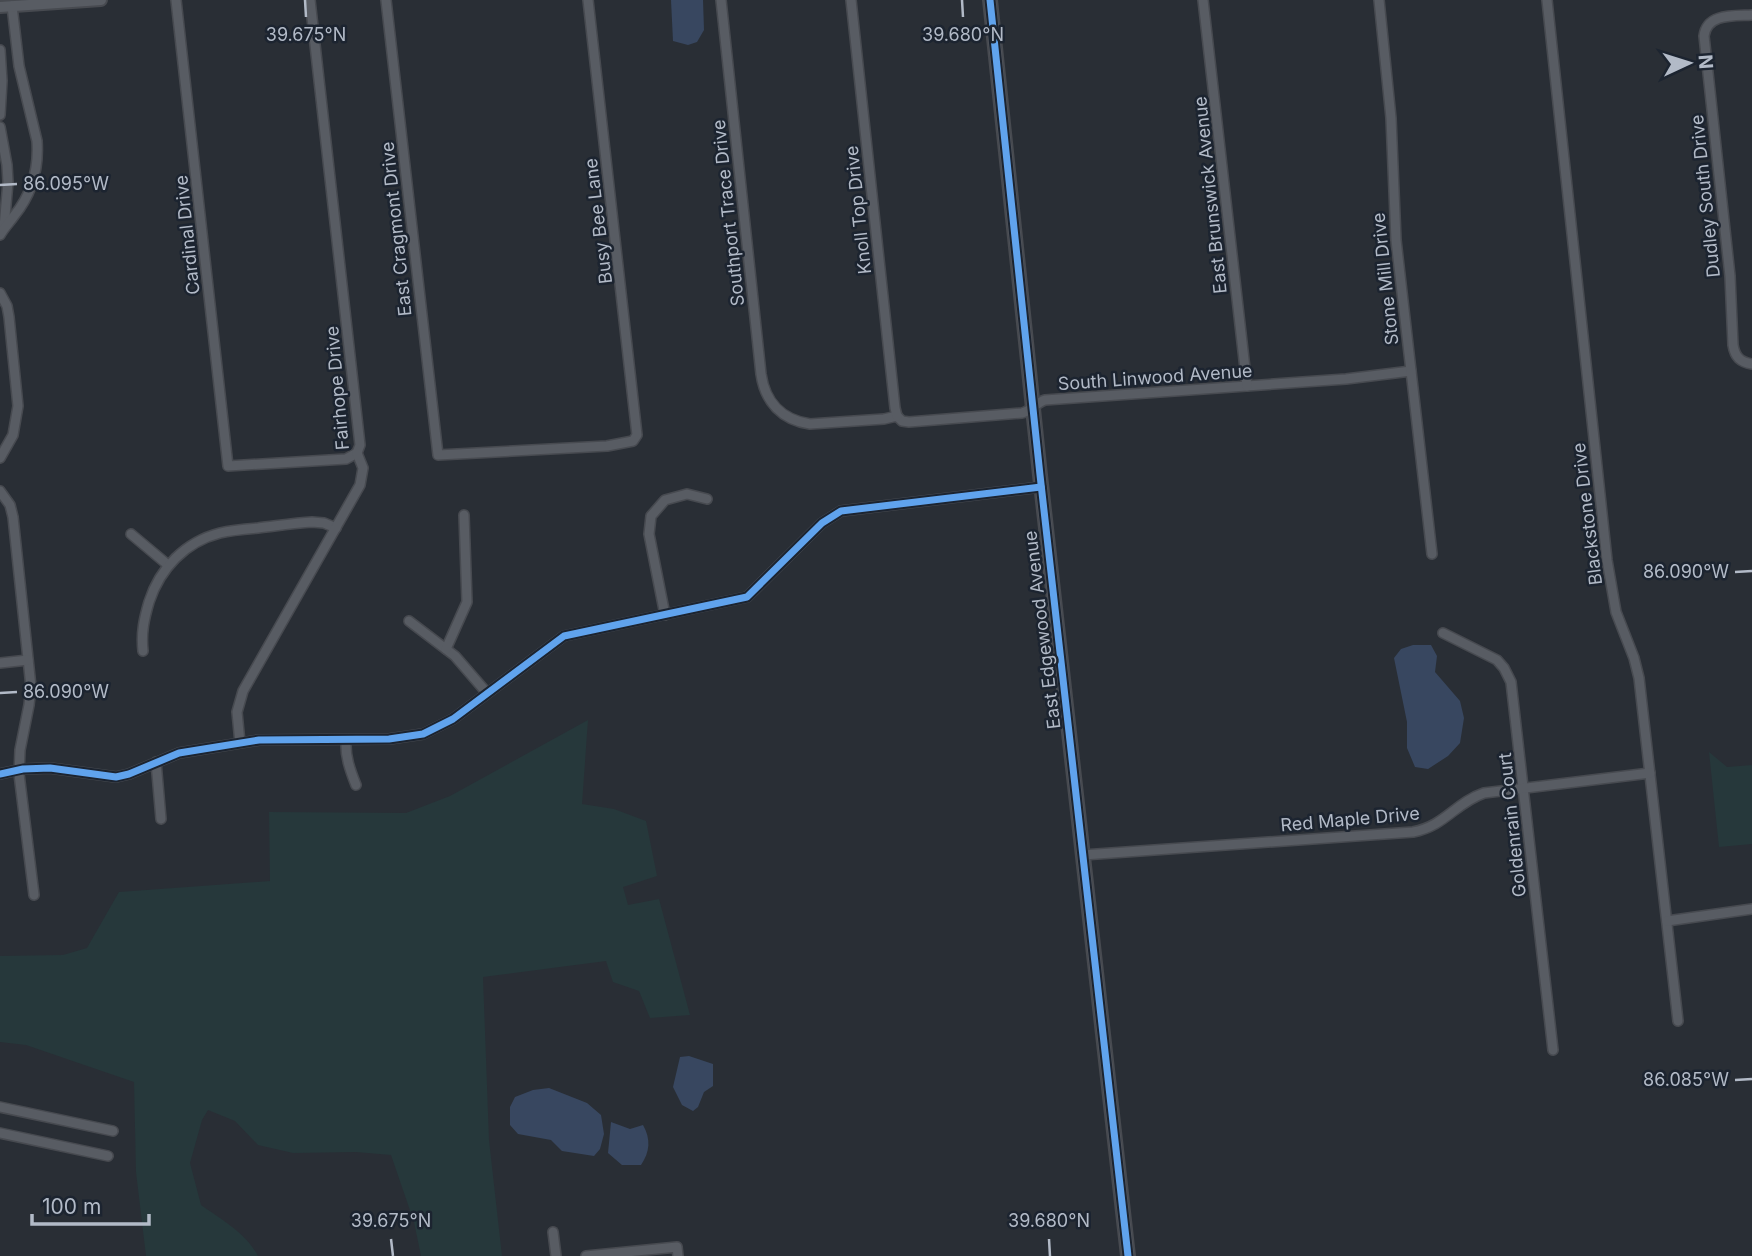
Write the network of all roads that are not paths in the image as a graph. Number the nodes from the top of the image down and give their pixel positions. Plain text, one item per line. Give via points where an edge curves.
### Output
1 (101, 0) edge
2 (176, 0) edge
3 (310, 0) edge
4 (386, 0) edge
5 (588, 0) edge
6 (721, 0) edge
7 (851, 0) edge
8 (990, 0) edge
9 (1203, 0) edge
10 (1379, 0) edge
11 (1547, 0) edge
12 (12, 6) junction
13 (0, 7) edge
14 (1752, 15) edge
15 (0, 50) edge
16 (0, 115) edge
17 (0, 127) edge
18 (2, 232) edge
19 (0, 293) edge
20 (1747, 363) edge
21 (1411, 371) junction
22 (1247, 386) junction
23 (1032, 407) junction
24 (784, 415) joint
25 (897, 415) junction
26 (636, 438) joint
27 (357, 453) junction
28 (0, 458) edge
29 (1041, 487) junction
30 (0, 491) edge
31 (708, 499) dead end
32 (464, 515) dead end
33 (336, 528) junction
34 (131, 534) dead end
35 (1432, 554) dead end
36 (168, 565) junction
37 (665, 615) junction
38 (409, 621) dead end
39 (1443, 632) dead end
40 (446, 649) junction
41 (143, 651) dead end
42 (28, 660) junction
43 (0, 663) edge
44 (487, 693) junction
45 (345, 740) junction
46 (240, 743) junction
47 (156, 762) junction
48 (19, 770) junction
49 (1650, 773) junction
50 (0, 774) edge
51 (356, 785) dead end
52 (1524, 788) junction
53 (162, 819) dead end
54 (1083, 855) junction
55 (34, 895) dead end
56 (1752, 909) edge
57 (1667, 921) junction
58 (1678, 1021) dead end
59 (1553, 1050) dead end
60 (0, 1107) edge
61 (113, 1132) dead end
62 (0, 1133) edge
63 (107, 1156) dead end
64 (553, 1232) dead end
65 (677, 1251) edge
66 (556, 1256) edge
67 (586, 1256) edge
68 (1128, 1256) edge

1 - 12 street
2 - 27 street, Cardinal Drive via 228,467 346,459
3 - 27 street, Fairhope Drive via 360,445
4 - 26 street, East Cragmont Drive via 438,455 607,446
5 - 26 street, Busy Bee Lane
6 - 24 street, Southport Trace Drive via 762,386
7 - 25 street, Knoll Top Drive
8 - 23 main road, East Edgewood Avenue
9 - 22 street, East Brunswick Avenue
10 - 21 street, Stone Mill Drive via 1390,107 1394,224
11 - 49 street, Blackstone Drive via 1607,560 1616,612 1639,678
12 - 13 street
12 - 18 street via 19,66 38,153 37,173 26,198
14 - 20 street, Dudley South Drive via 1717,18 1708,24 1704,36 1730,276 1732,345 1735,356
15 - 16 street
17 - 18 street via 8,182
19 - 28 street via 9,317 19,406 13,435
21 - 22 street, South Linwood Avenue
21 - 35 street, Stone Mill Drive
22 - 23 street, South Linwood Avenue via 1045,400
23 - 25 street, South Linwood Avenue via 1022,413 909,422
23 - 29 main road, East Edgewood Avenue
24 - 25 street, South Linwood Avenue via 817,424
27 - 33 street, Fairhope Drive via 362,479
29 - 37 street via 841,511 822,523 747,597
29 - 54 main road, East Edgewood Avenue
30 - 42 street via 13,517
31 - 37 street via 687,494 665,500 651,516 649,534
32 - 40 street via 467,601
33 - 36 street via 312,522 224,532 196,542
33 - 46 street, Fairhope Drive via 243,691 237,712
34 - 36 street
36 - 41 street via 153,590 144,619
37 - 44 street via 564,636
38 - 40 street
39 - 52 street, Goldenrain Court via 1504,668 1513,689
40 - 44 street
42 - 43 street
42 - 48 street via 30,694
44 - 45 street via 453,719 423,734
45 - 46 street
45 - 51 street
46 - 47 street via 185,751
47 - 48 street via 113,777 61,769
47 - 53 street
48 - 50 street
48 - 55 street
49 - 52 street, Red Maple Drive
49 - 57 street, Blackstone Drive
52 - 54 street, Red Maple Drive via 1478,795 1435,825 1413,832
52 - 59 street, Goldenrain Court
54 - 68 main road, East Edgewood Avenue
56 - 57 street
57 - 58 street, Blackstone Drive
60 - 61 street
62 - 63 street
64 - 66 street
65 - 67 street

